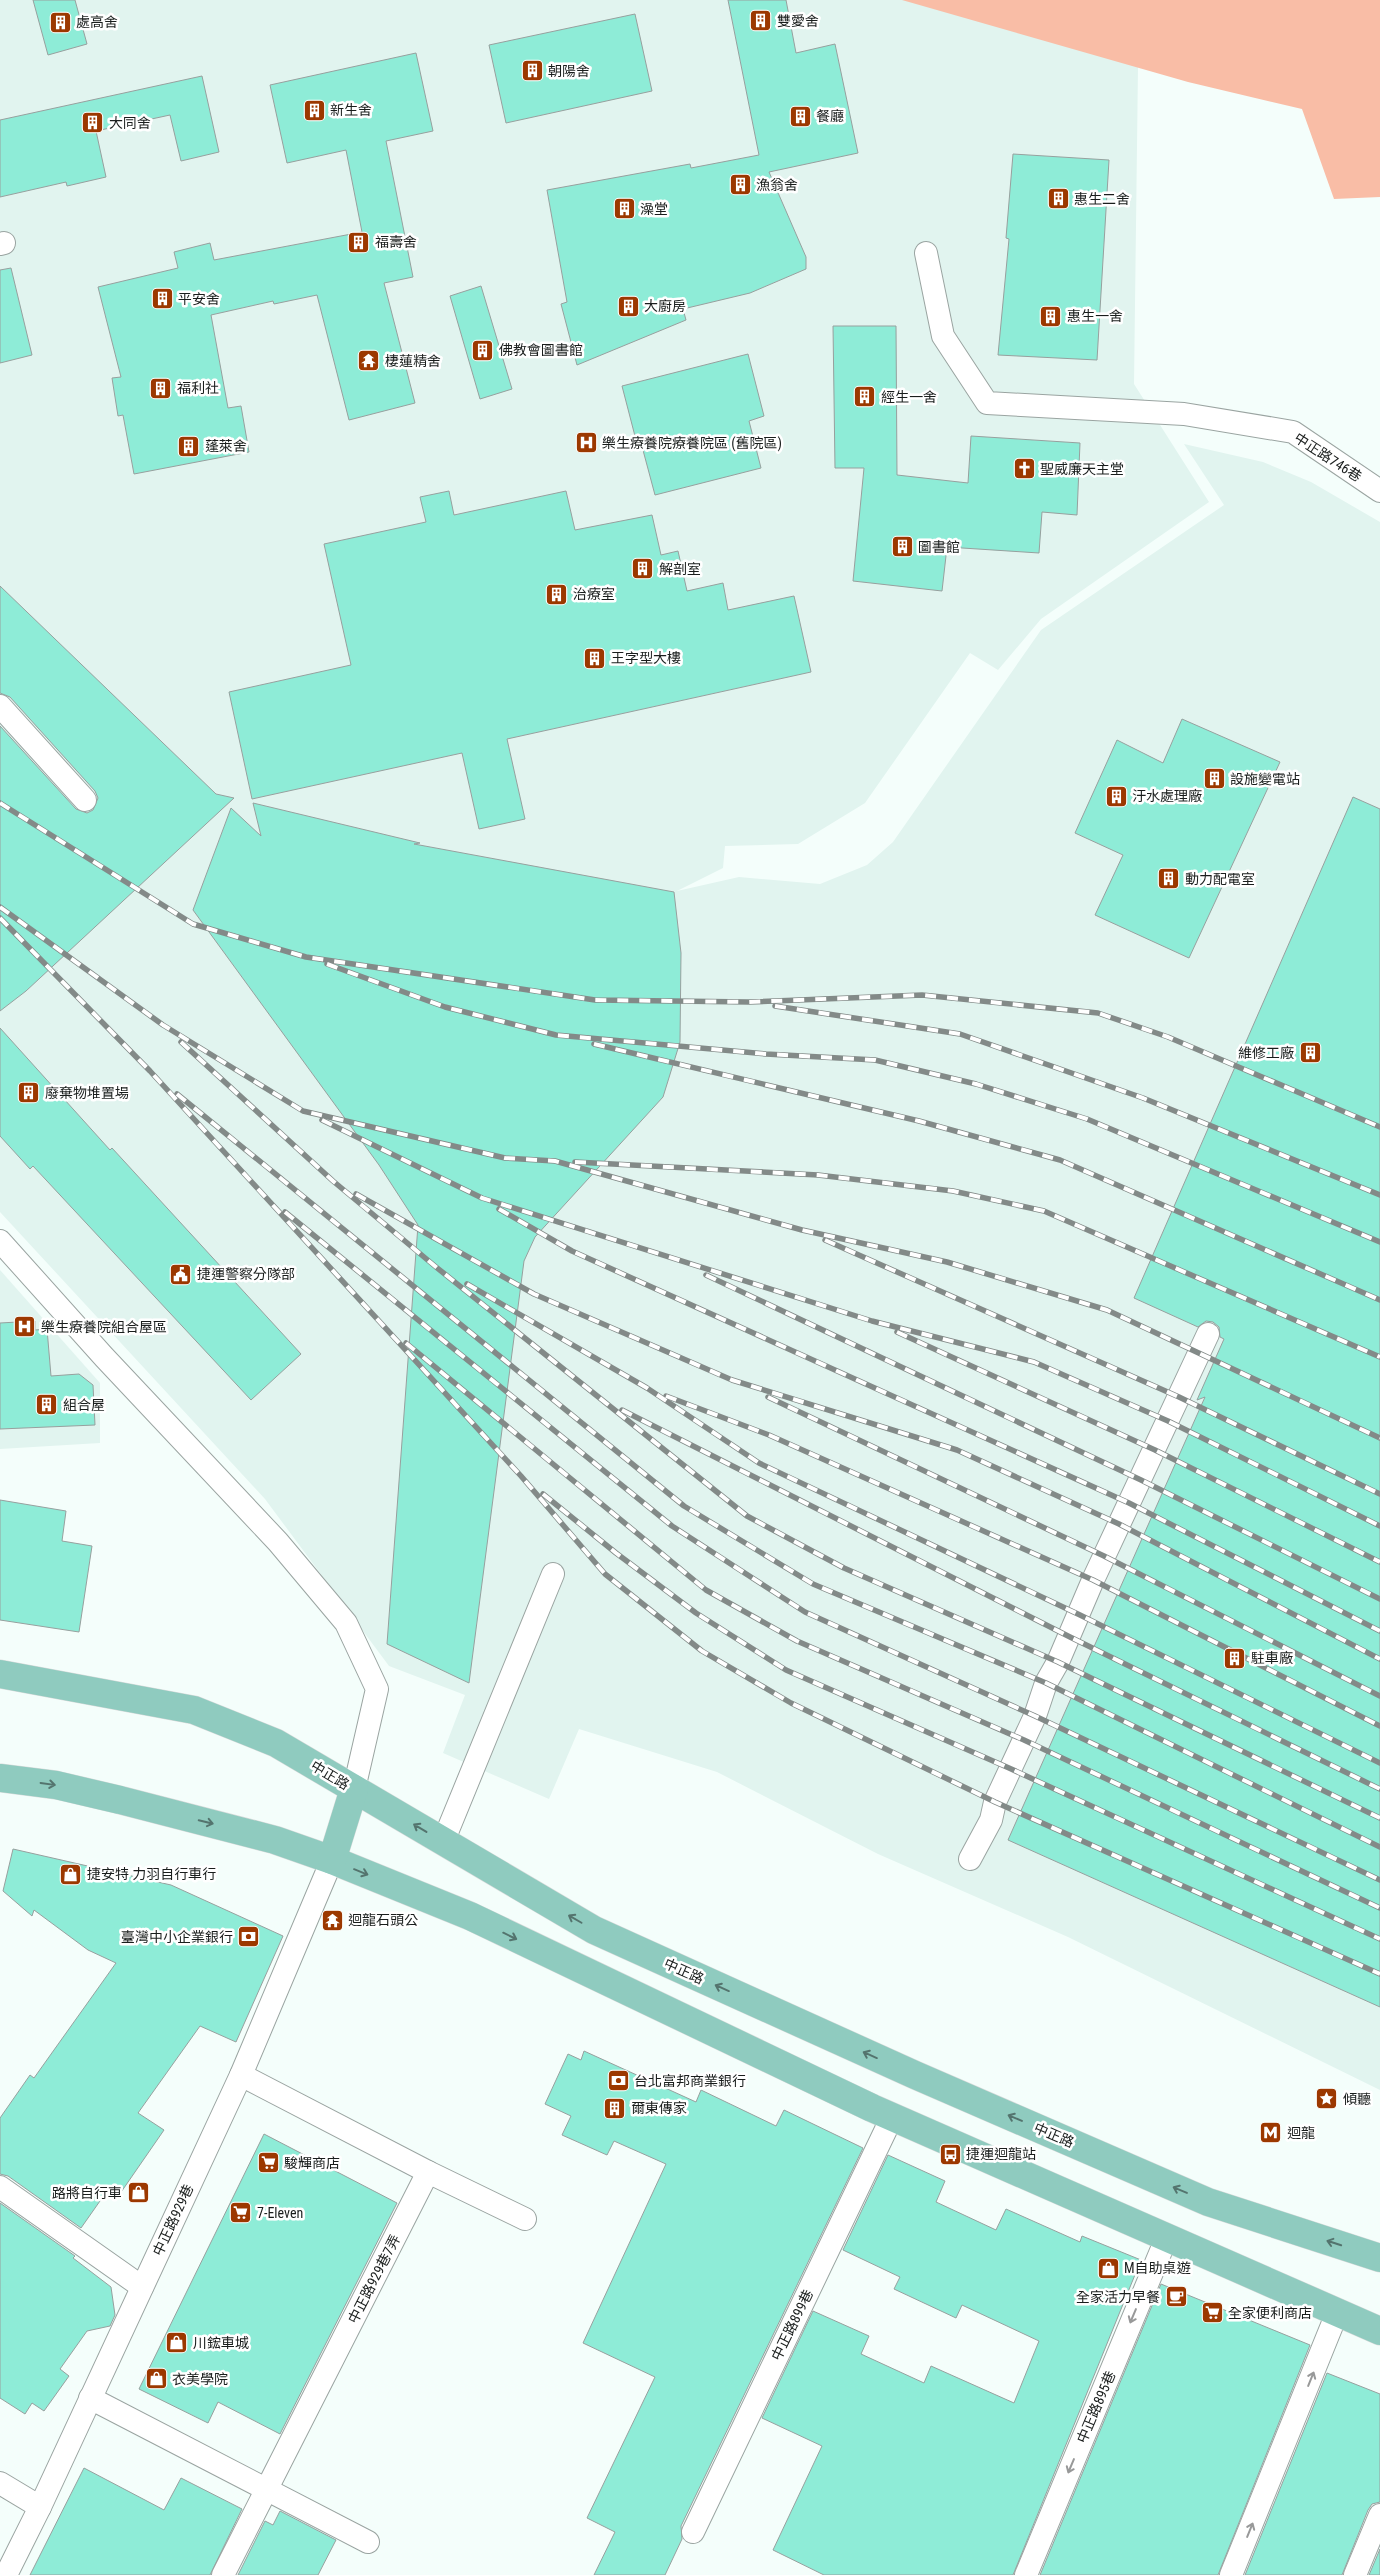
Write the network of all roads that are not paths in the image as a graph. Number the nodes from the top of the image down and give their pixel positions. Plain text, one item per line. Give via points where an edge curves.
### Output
1 (926, 253) dead end
2 (1380, 491) edge
3 (0, 706) edge
4 (85, 800) dead end
5 (0, 1241) edge
6 (1208, 1334) dead end
7 (553, 1574) dead end
8 (0, 1674) edge
9 (0, 1778) edge
10 (354, 1790) junction
11 (443, 1842) junction
12 (970, 1859) dead end
13 (332, 1860) junction
14 (241, 2075) junction
15 (892, 2117) junction
16 (428, 2172) junction
17 (0, 2186) edge
18 (525, 2219) dead end
19 (1166, 2239) junction
20 (1380, 2258) edge
21 (142, 2287) junction
22 (1337, 2313) junction
23 (1380, 2331) edge
24 (90, 2398) junction
25 (0, 2483) edge
26 (267, 2489) junction
27 (40, 2507) junction
28 (1380, 2516) edge
29 (693, 2532) dead end
30 (368, 2542) dead end
31 (6, 2575) edge
32 (223, 2575) edge
33 (1026, 2575) edge
34 (1231, 2575) edge
35 (1355, 2575) edge

1 - 2 lane, 中正路746巷 via 943,336 987,403 1184,414 1293,432
3 - 4 lane
5 - 10 lane via 278,1542 346,1623 377,1689
6 - 12 lane via 1046,1683 1035,1716 995,1802 991,1820
7 - 11 lane
8 - 10 main road, 中正路 via 194,1710 276,1743
9 -> 13 main road via 56,1785 120,1800 275,1840
11 -> 10 main road, 中正路
10 - 13 main road
20 -> 11 main road, 中正路 via 1208,2202 915,2075 594,1930
13 - 14 lane, 中正路929巷
13 -> 15 main road via 470,1916
14 - 16 lane
14 - 21 lane, 中正路929巷
15 - 19 main road
15 - 29 lane, 中正路899巷
16 - 18 lane
16 - 26 lane, 中正路929巷7弄
17 - 21 lane
19 - 22 main road
19 -> 33 lane, 中正路895巷
21 - 24 lane, 中正路929巷
22 - 23 main road
34 -> 22 lane
24 - 26 lane
24 - 27 lane, 中正路929巷
25 - 27 lane
26 - 30 lane
26 - 32 lane, 中正路929巷7弄
27 - 31 lane, 中正路929巷
28 - 35 lane

